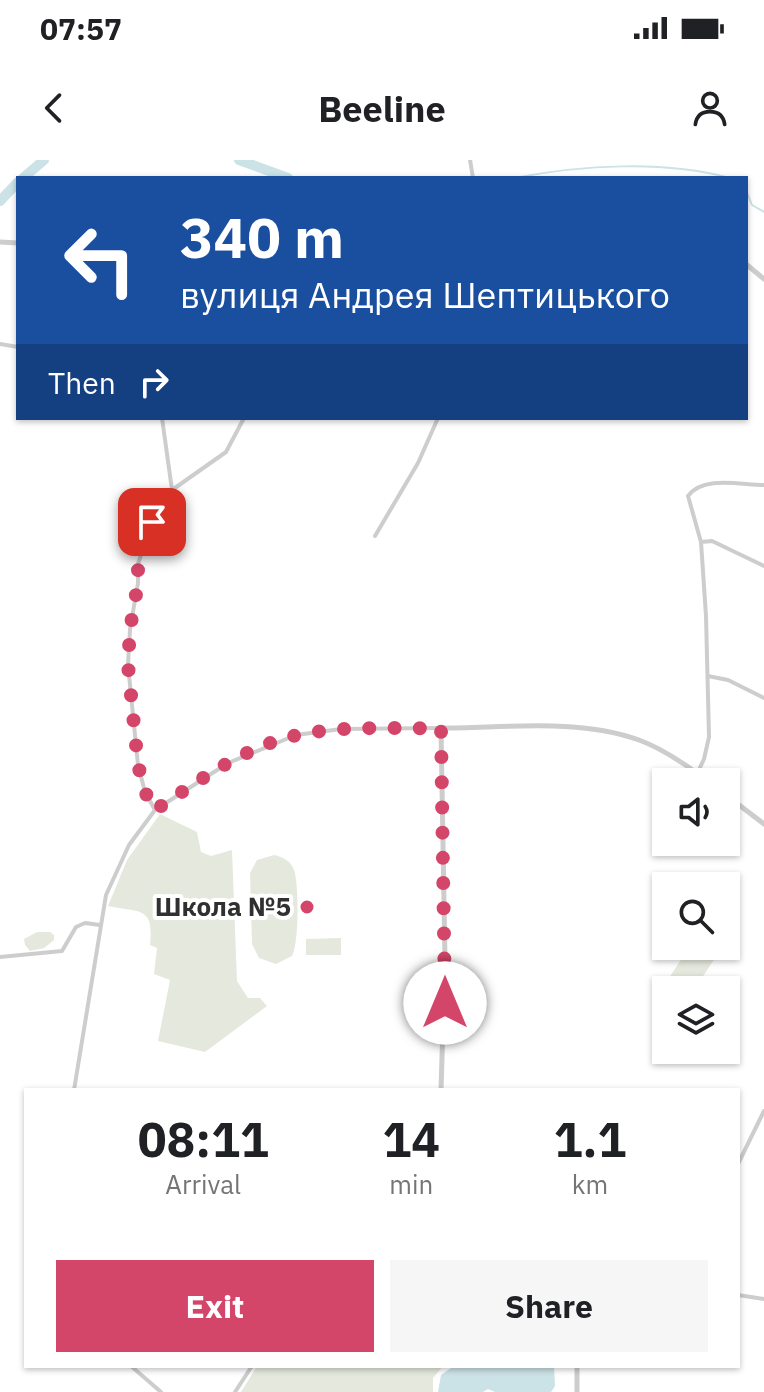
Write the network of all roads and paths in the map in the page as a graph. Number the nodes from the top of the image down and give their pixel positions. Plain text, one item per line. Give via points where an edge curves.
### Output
1 (748, 266) edge
2 (764, 279) edge
3 (162, 420) edge
4 (241, 420) edge
5 (437, 420) edge
6 (764, 485) edge
7 (172, 490) junction
8 (375, 536) dead end
9 (701, 542) junction
10 (764, 566) edge
11 (708, 676) junction
12 (764, 698) edge
13 (441, 728) junction
14 (687, 768) edge
15 (700, 768) edge
16 (740, 804) edge
17 (155, 810) junction
18 (762, 818) edge
19 (100, 925) junction
20 (0, 957) edge
21 (74, 1088) edge
22 (441, 1088) edge
23 (764, 1111) edge
24 (740, 1160) edge
25 (740, 1295) edge
26 (764, 1299) edge
27 (133, 1368) edge
28 (251, 1368) edge
29 (577, 1368) edge
30 (161, 1392) edge
31 (235, 1392) edge
32 (577, 1392) edge

1 - 2 street
3 - 7 street
4 - 7 street via 226,452
5 - 8 street
6 - 9 street via 704,484 694,489 688,496
7 - 17 street via 152,522 138,564 128,665 134,736 145,792
9 - 10 street via 712,541
9 - 11 street
11 - 12 street
11 - 15 street via 709,737
13 - 14 street via 603,731 642,741
13 - 17 street via 296,735 228,763
13 - 22 street
16 - 18 street
17 - 19 street via 129,845 106,895
19 - 20 street via 76,927 62,951
19 - 21 street
23 - 24 street
25 - 26 street
27 - 30 street
28 - 31 street
29 - 32 street

